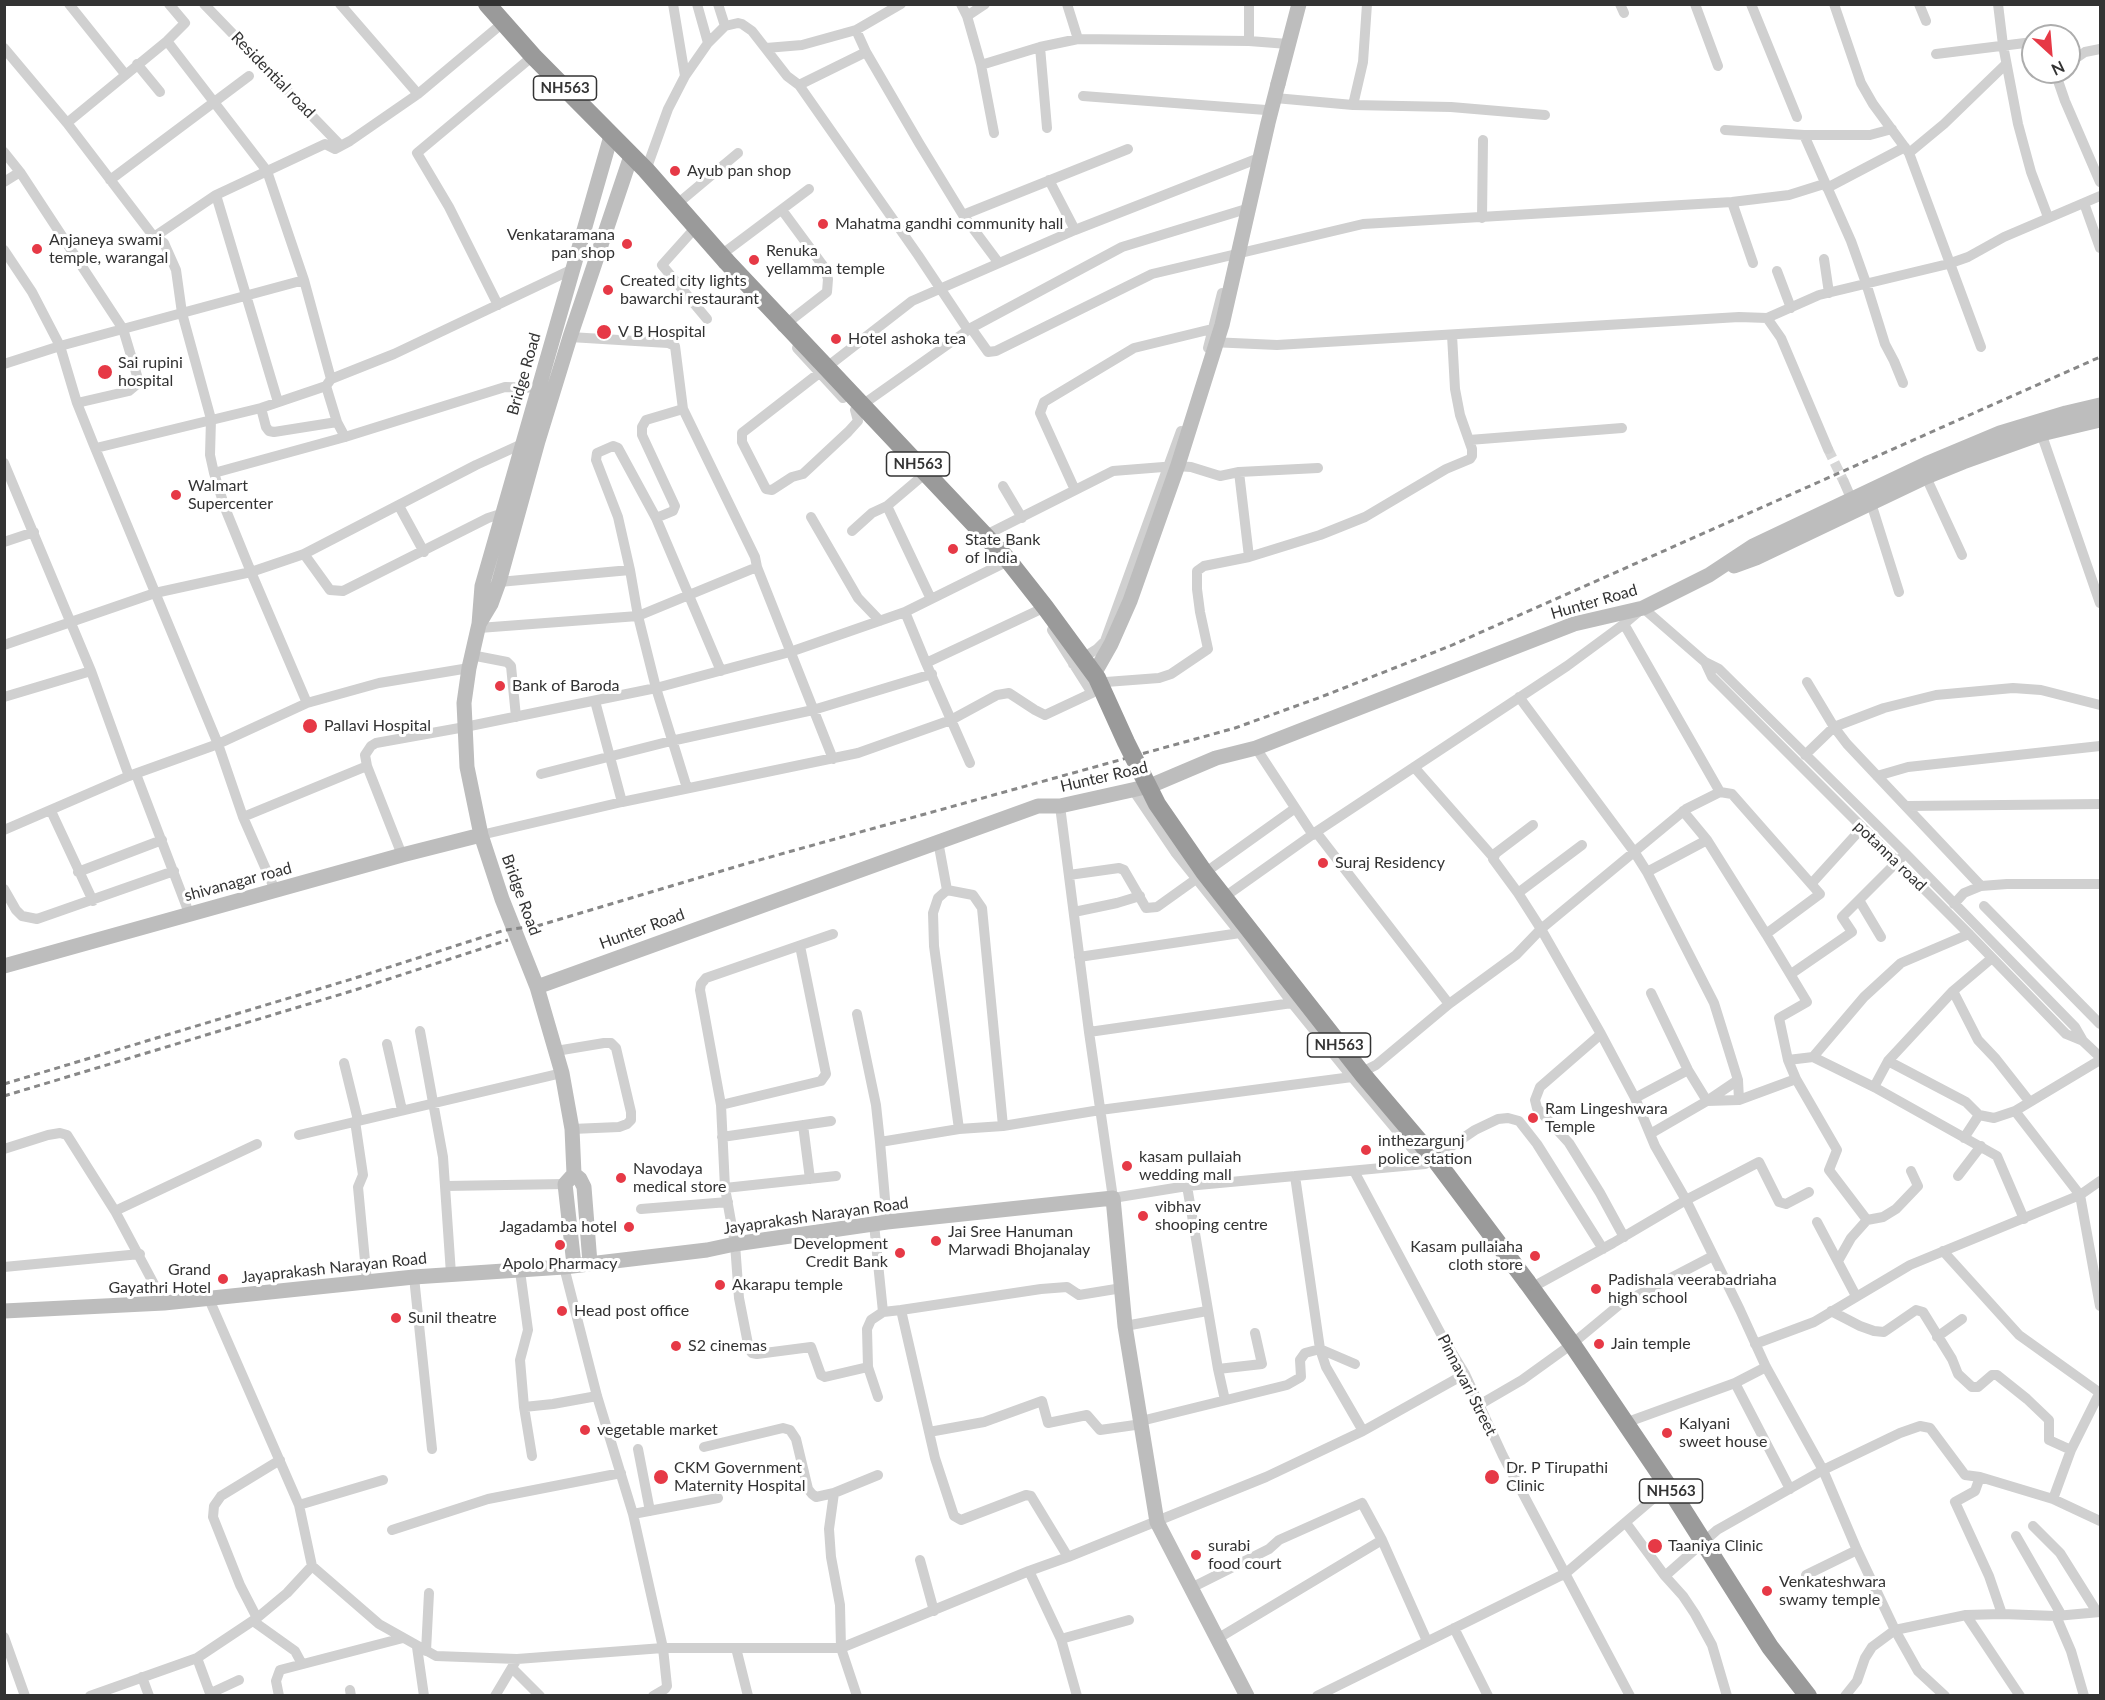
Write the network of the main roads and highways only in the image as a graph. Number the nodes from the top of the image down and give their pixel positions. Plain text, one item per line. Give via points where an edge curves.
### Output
1 (487, 4) edge
2 (1808, 1695) edge

1 - 2 highway, NH563, bridge via 1008,560 1045,607 1094,674 1157,804 1204,872 1357,1068 1437,1162 1529,1285 1668,1486 1770,1647

